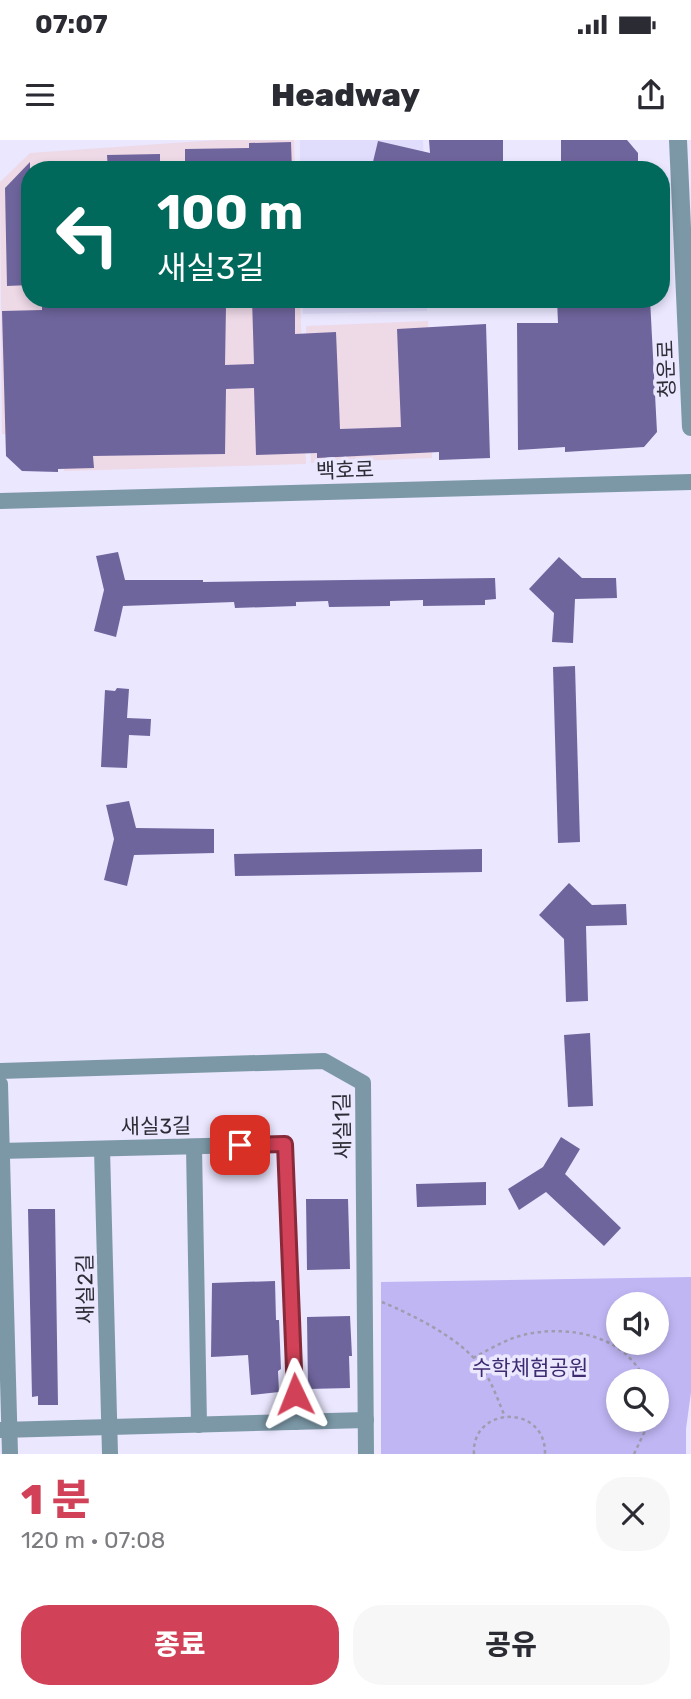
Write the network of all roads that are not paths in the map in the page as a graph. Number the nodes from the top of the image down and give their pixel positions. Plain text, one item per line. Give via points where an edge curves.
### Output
1 (678, 140) edge
2 (691, 427) edge
3 (691, 482) edge
4 (0, 501) edge
5 (0, 1071) edge
6 (0, 1084) edge
7 (194, 1146) junction
8 (102, 1149) junction
9 (1, 1151) edge
10 (366, 1420) junction
11 (296, 1422) junction
12 (199, 1424) junction
13 (109, 1427) junction
14 (5, 1430) edge
15 (10, 1454) edge
16 (110, 1454) edge
17 (366, 1454) edge

1 - 2 street, 청운로
3 - 4 street, 백호로
5 - 10 street, 새실1길 via 324,1061 363,1083
6 - 9 street
7 - 8 street, 새실3길
7 - 11 street, 새실3길 via 285,1144
7 - 12 street
8 - 9 street, 새실3길
8 - 13 street, 새실2길
9 - 14 street
10 - 11 street
10 - 17 street, 새실1길
11 - 12 street
12 - 13 street
13 - 14 street
13 - 16 street
14 - 15 street

